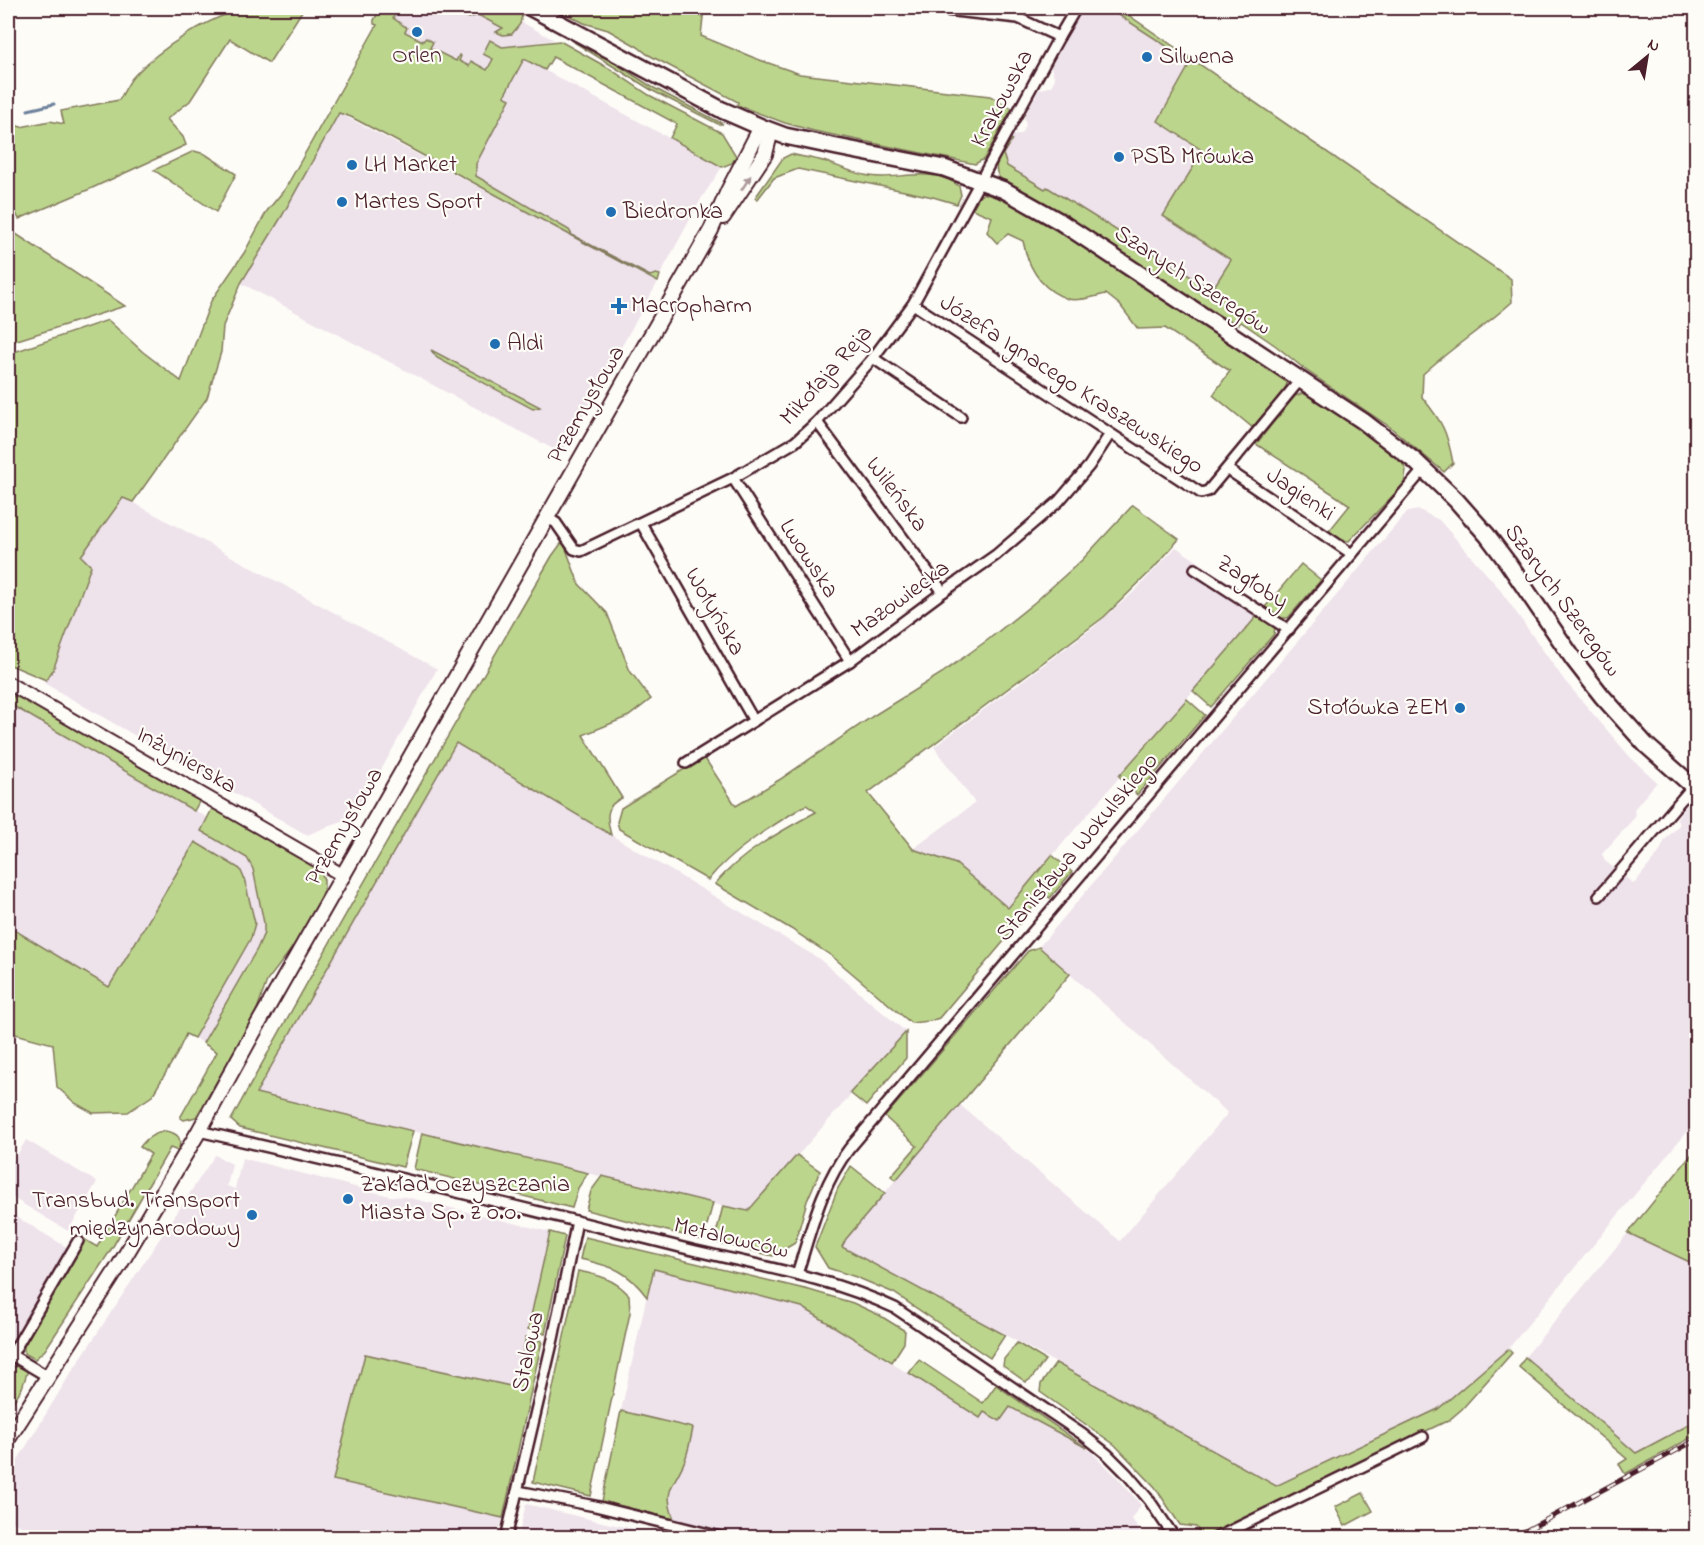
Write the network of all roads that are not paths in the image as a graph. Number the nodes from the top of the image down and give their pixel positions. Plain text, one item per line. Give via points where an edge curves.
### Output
1 (531, 8) edge
2 (927, 8) edge
3 (1076, 8) edge
4 (985, 11) edge
5 (1059, 37) junction
6 (766, 129) junction
7 (981, 180) junction
8 (913, 304) junction
9 (873, 358) junction
10 (1300, 380) junction
11 (961, 417) dead end
12 (817, 422) junction
13 (1110, 434) junction
14 (1227, 469) junction
15 (1424, 469) junction
16 (733, 478) junction
17 (548, 518) junction
18 (641, 523) junction
19 (1352, 554) junction
20 (1195, 569) dead end
21 (944, 591) junction
22 (1289, 630) junction
23 (850, 661) junction
24 (8, 683) edge
25 (754, 721) junction
26 (686, 763) dead end
27 (1695, 787) edge
28 (344, 876) junction
29 (1599, 896) dead end
30 (199, 1131) junction
31 (577, 1221) junction
32 (78, 1241) dead end
33 (797, 1274) junction
34 (9, 1356) edge
35 (47, 1376) junction
36 (1423, 1437) dead end
37 (8, 1439) edge
38 (518, 1491) junction
39 (506, 1538) edge
40 (725, 1538) edge
41 (1174, 1538) edge
42 (1216, 1538) edge

1 - 6 main road, Szarych Szeregów
2 - 4 street, Krakowska
3 - 5 street, Krakowska
4 - 5 street, Krakowska via 1018,18
5 - 7 street, Krakowska
6 - 7 main road, Szarych Szeregów via 944,168
6 - 17 main road, Przemysłowa
7 - 8 street, Mikołaja Reja
7 - 10 main road, Szarych Szeregów via 1059,221
8 - 9 street, Mikołaja Reja
8 - 13 street, Józefa Ignacego Kraszewskiego
9 - 11 street
9 - 12 street, Mikołaja Reja
10 - 14 street, Józefa Ignacego Kraszewskiego
10 - 15 main road, Szarych Szeregów via 1363,421
12 - 16 street, Mikołaja Reja via 795,442
12 - 21 street, Wileńska
13 - 14 street, Józefa Ignacego Kraszewskiego via 1201,493 1208,491
13 - 21 street, Mazowiecka via 1059,501 996,555
14 - 19 street, Jagienki
15 - 19 street, Stanisława Wokulskiego
15 - 27 main road, Szarych Szeregów via 1487,535 1602,696 1646,745
16 - 18 street, Mikołaja Reja
16 - 23 street, Lwowska
17 - 18 street, Mikołaja Reja via 556,523 573,549 581,550
17 - 28 main road, Przemysłowa
18 - 25 street, Wołyńska
19 - 22 street, Stanisława Wokulskiego
20 - 22 street, Zagłoby
21 - 23 street, Mazowiecka
22 - 33 street, Stanisława Wokulskiego via 845,1154 824,1192
23 - 25 street, Mazowiecka
24 - 28 street, Inżynierska
25 - 26 street, Mazowiecka
27 - 29 street
28 - 30 main road, Przemysłowa
30 - 31 street, Metalowców
30 - 35 main road, Przemysłowa via 119,1266
31 - 33 street, Metalowców
31 - 38 street, Stalowa
32 - 34 street
33 - 41 street, Metalowców via 847,1287 895,1308 1082,1434 1127,1474
34 - 35 street
35 - 37 main road, Przemysłowa
36 - 42 street
38 - 39 street, Stalowa
38 - 40 street

